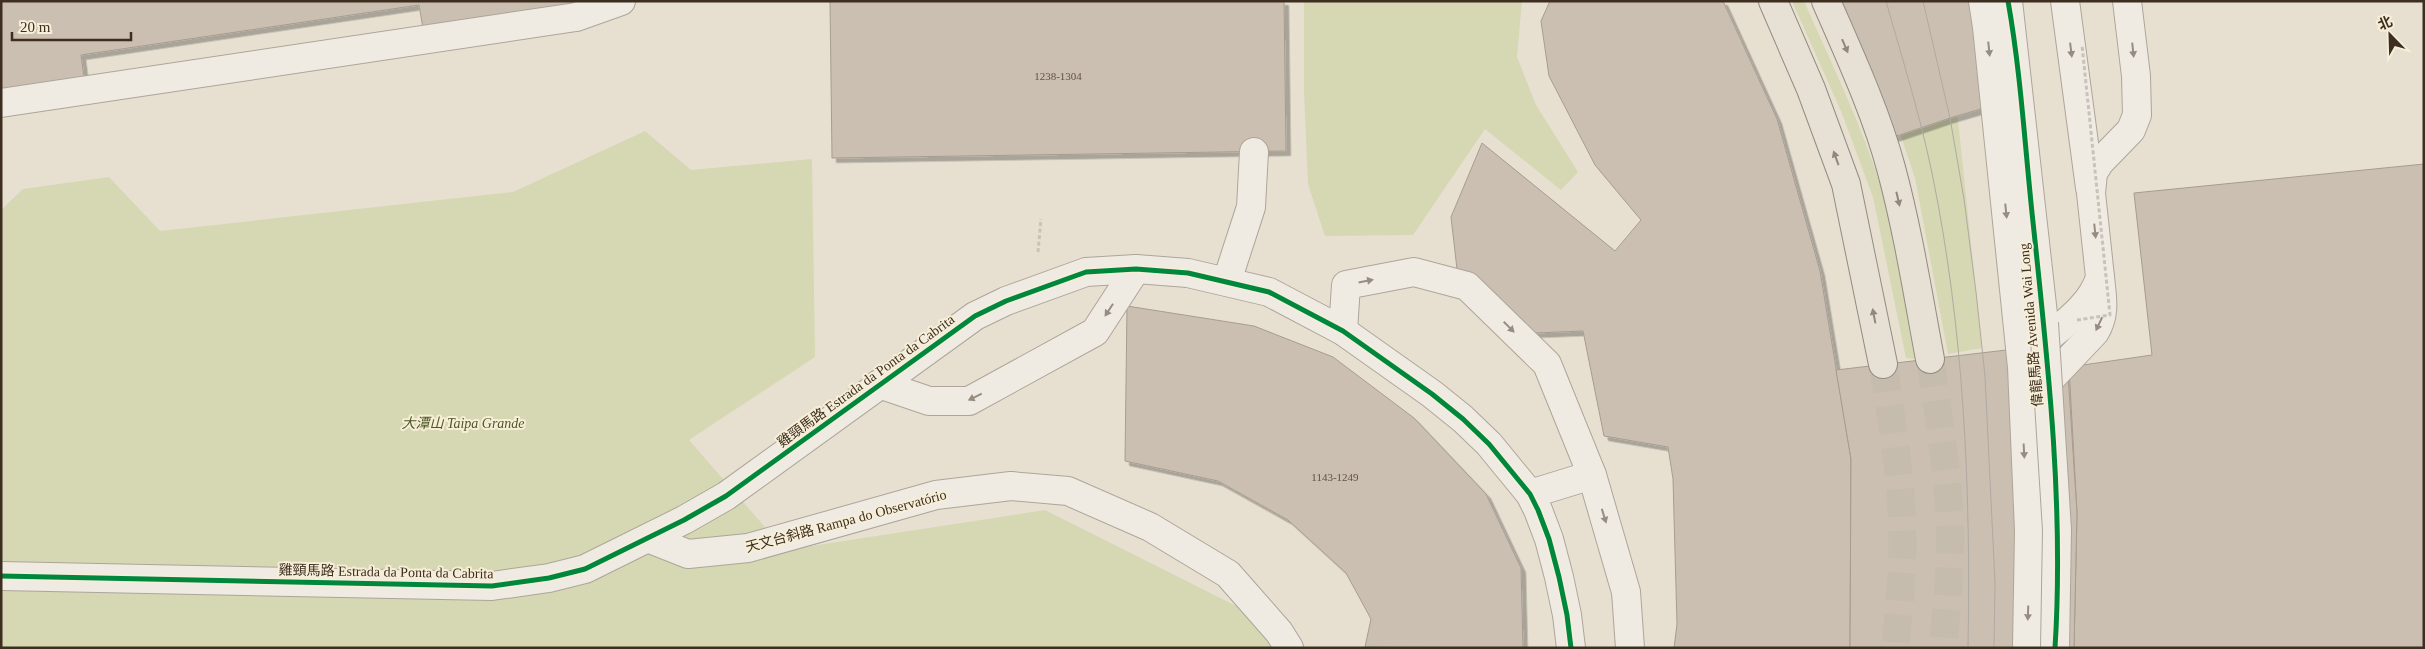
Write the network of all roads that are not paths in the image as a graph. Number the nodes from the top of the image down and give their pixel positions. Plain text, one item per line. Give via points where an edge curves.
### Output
1 (621, 1) edge
2 (1773, 1) edge
3 (1826, 1) edge
4 (2065, 1) edge
5 (2127, 1) edge
6 (1990, 2) edge
7 (1, 103) edge
8 (1254, 152) dead end
9 (2091, 192) junction
10 (1136, 269) junction
11 (2100, 277) junction
12 (1227, 281) junction
13 (1343, 331) junction
14 (1930, 359) tunnel mouth
15 (1883, 364) tunnel mouth
16 (2022, 367) junction
17 (879, 384) junction
18 (2023, 418) junction
19 (1592, 476) junction
20 (1530, 494) junction
21 (650, 539) junction
22 (1, 576) edge
23 (1289, 648) edge
24 (1571, 648) edge
25 (1630, 648) edge
26 (2027, 648) edge
27 (2055, 648) edge

1 - 7 street via 576,17
15 -> 2 main road via 1846,184 1811,89
3 -> 14 main road via 1891,167
4 -> 9 street
5 -> 9 street via 2137,115 2132,130 2100,162 2094,173
6 -> 16 street, 偉龍馬路 Avenida Wai Long
6 - 27 street, 偉龍馬路 Avenida Wai Long, bridge via 2043,313 2057,530
8 - 12 street via 1251,207
9 -> 11 street
10 - 12 street, 雞頸馬路 Estrada da Ponta da Cabrita via 1188,273
10 - 17 street, 雞頸馬路 Estrada da Ponta da Cabrita via 1086,272 1006,300 975,316
10 -> 17 street via 1095,332 969,401 929,401
11 - 16 street via 2090,297 2028,356
11 -> 18 street via 2101,323 2040,388
12 - 13 street, 雞頸馬路 Estrada da Ponta da Cabrita via 1269,292
13 -> 19 street via 1346,285 1414,272 1467,286 1547,364
13 - 20 street, 雞頸馬路 Estrada da Ponta da Cabrita via 1463,418
16 - 18 street, 偉龍馬路 Avenida Wai Long
17 - 21 street, 雞頸馬路 Estrada da Ponta da Cabrita via 726,496
18 -> 26 street, 偉龍馬路 Avenida Wai Long via 2029,530
19 - 20 street
19 -> 25 street via 1626,592
20 - 24 street, 雞頸馬路 Estrada da Ponta da Cabrita via 1557,567 1568,615
21 - 22 street, 雞頸馬路 Estrada da Ponta da Cabrita via 585,569 492,586
21 - 23 street, 天文台斜路 Rampa do Observatório via 688,554 739,548 936,495 1011,486 1068,491 1150,527 1228,574

